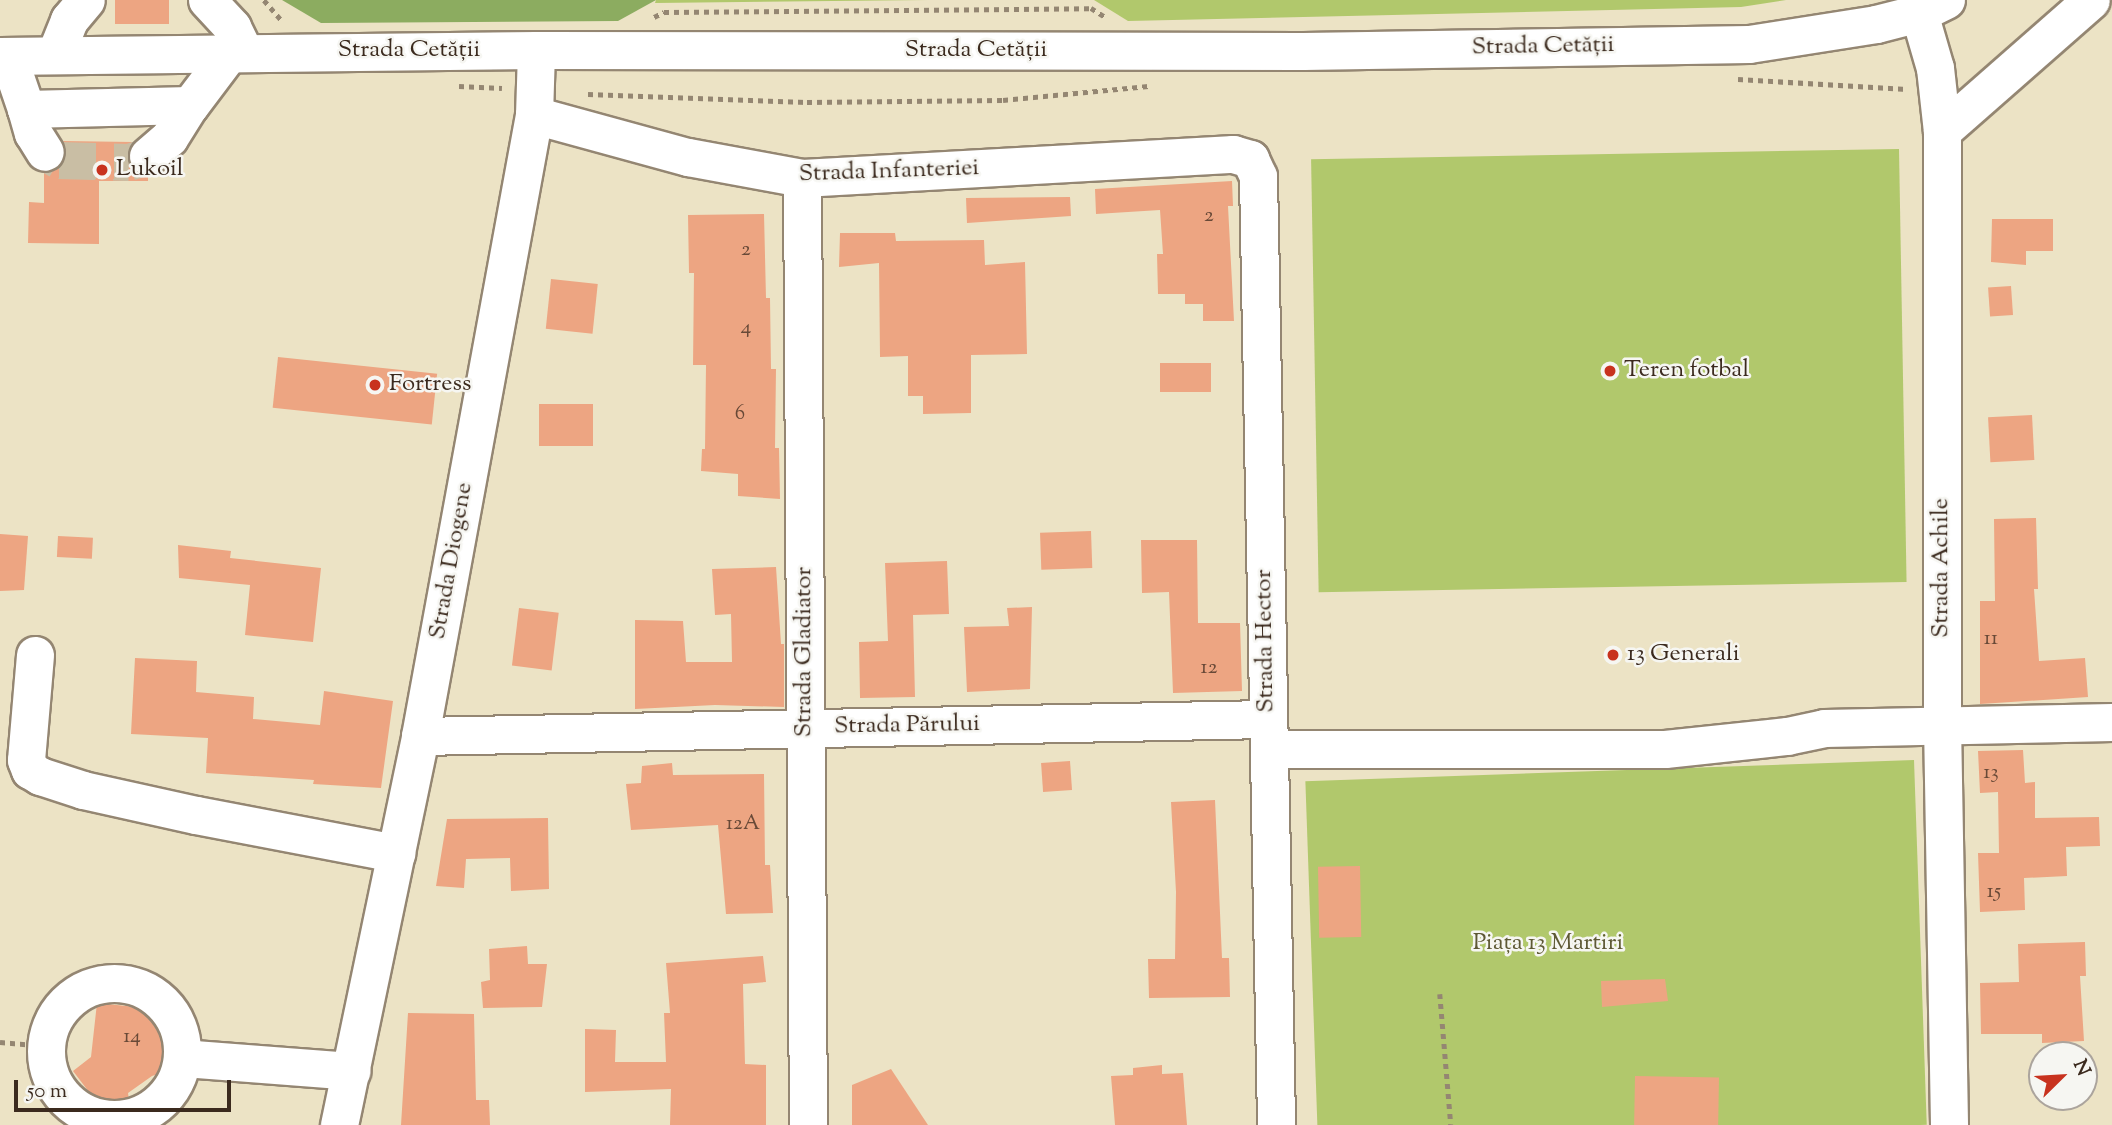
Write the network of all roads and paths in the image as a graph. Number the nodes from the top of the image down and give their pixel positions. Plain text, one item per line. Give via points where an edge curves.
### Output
1 (86, 0) edge
2 (206, 0) edge
3 (2091, 0) edge
4 (1933, 6) edge
5 (536, 50) junction
6 (237, 52) junction
7 (55, 55) junction
8 (4, 56) edge
9 (190, 105) junction
10 (26, 108) junction
11 (534, 115) junction
12 (1942, 131) junction
13 (45, 152) dead end
14 (148, 156) tunnel mouth
15 (1250, 159) joint
16 (802, 178) junction
17 (35, 655) dead end
18 (2112, 722) edge
19 (1942, 723) junction
20 (806, 728) junction
21 (1268, 734) junction
22 (420, 736) junction
23 (396, 853) junction
24 (1440, 994) dead end
25 (0, 1042) edge
26 (46, 1046) junction
27 (183, 1058) junction
28 (351, 1071) junction
29 (97, 1122) edge
30 (339, 1125) edge
31 (808, 1125) edge
32 (1276, 1125) edge
33 (1451, 1125) edge
34 (1949, 1125) edge

1 - 7 street via 69,20
2 - 6 street via 232,27
3 - 12 street
4 - 5 street, Strada Cetății via 1876,24 1749,44 1303,51
4 - 12 street, Strada Achile
5 - 6 street, Strada Cetății
5 - 11 street, Strada Diogene
6 - 7 street, Strada Cetății
6 - 9 street
7 - 8 street, Strada Cetății
8 - 10 street
9 - 10 street
9 - 14 street via 169,138
10 - 13 street
11 - 16 street, Strada Infanteriei via 688,158
11 - 22 street, Strada Diogene
12 - 19 street, Strada Achile
15 - 16 street, Strada Infanteriei via 1233,154
15 - 21 street, Strada Hector via 1258,176
16 - 20 street, Strada Gladiator
17 - 23 street via 26,760 30,770 40,776 196,815
18 - 19 street
19 - 21 street via 1824,728 1665,749
19 - 34 street, Strada Achile
20 - 21 street, Strada Părului
20 - 22 street, Strada Părului
20 - 31 street, Strada Gladiator
21 - 32 street, Strada Hector
22 - 23 street, Strada Diogene
23 - 28 street, Strada Diogene
24 - 33 path
25 - 26 path
26 - 27 street via 62,1007 98,984 120,983 141,988 167,1008 181,1036
26 - 29 street via 47,1066 65,1099
27 - 28 street
27 - 29 street via 177,1080 163,1100 144,1113
28 - 30 street, Strada Diogene

